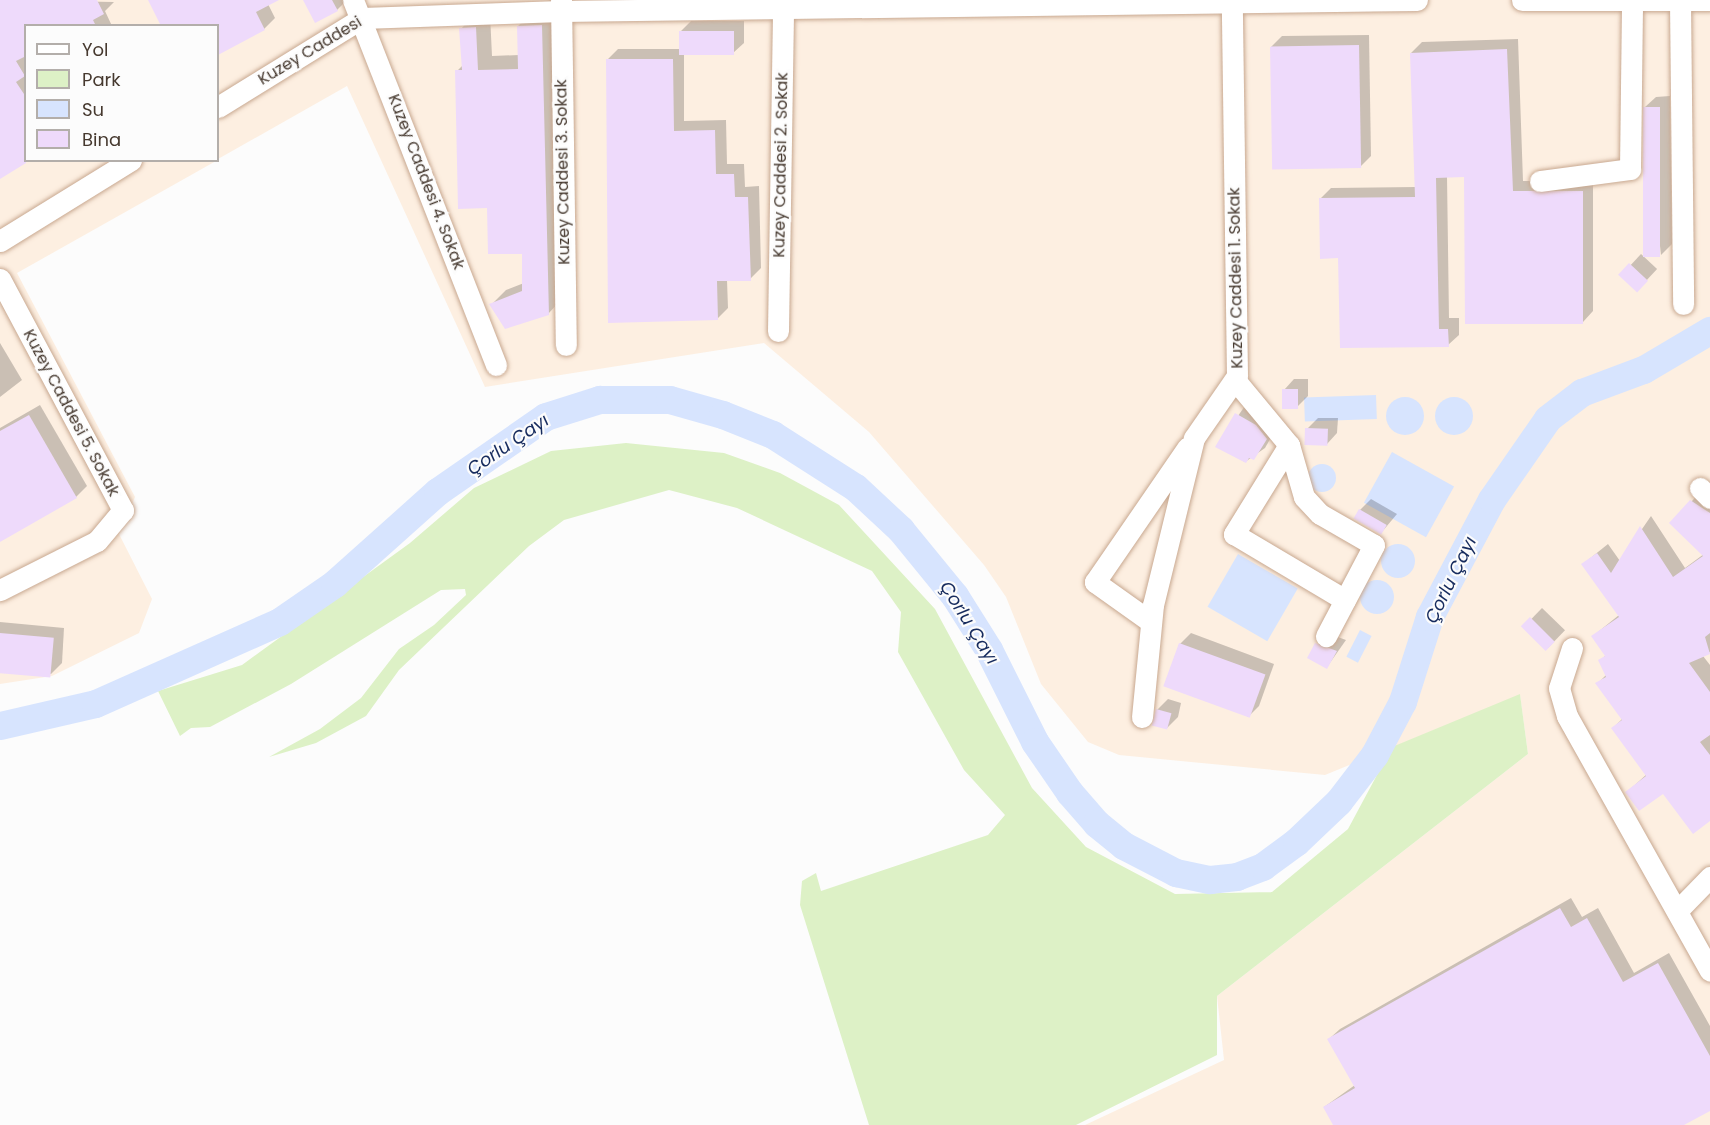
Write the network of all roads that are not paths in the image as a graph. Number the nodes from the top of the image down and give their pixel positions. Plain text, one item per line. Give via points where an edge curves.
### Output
1 (1417, 0) edge
2 (1522, 0) edge
3 (1710, 0) edge
4 (1232, 1) edge
5 (1632, 1) edge
6 (1680, 1) edge
7 (1086, 2) edge
8 (1193, 2) edge
9 (783, 4) edge
10 (561, 6) edge
11 (358, 9) edge
12 (219, 106) edge
13 (128, 162) edge
14 (1540, 181) dead end
15 (0, 241) edge
16 (0, 279) edge
17 (1683, 304) dead end
18 (778, 331) dead end
19 (566, 345) dead end
20 (496, 365) dead end
21 (1235, 380) junction
22 (1194, 438) junction
23 (1289, 445) junction
24 (0, 590) edge
25 (1345, 600) junction
26 (1151, 622) junction
27 (1326, 636) dead end
28 (1572, 648) dead end
29 (1142, 717) dead end
30 (1710, 878) edge
31 (1678, 909) junction
32 (1710, 970) edge

1 - 4 street, Kuzey Caddesi
2 - 5 street
3 - 6 street
4 - 8 street, Kuzey Caddesi
4 - 21 street, Kuzey Caddesi 1. Sokak
5 - 6 street
5 - 14 street via 1630,169
6 - 17 street
7 - 8 street, Kuzey Caddesi
7 - 9 street, Kuzey Caddesi
9 - 10 street, Kuzey Caddesi
9 - 18 street, Kuzey Caddesi 2. Sokak
10 - 11 street, Kuzey Caddesi
10 - 19 street, Kuzey Caddesi 3. Sokak
11 - 12 street, Kuzey Caddesi
11 - 20 street, Kuzey Caddesi 4. Sokak
13 - 15 street
16 - 24 street, Kuzey Caddesi 5. Sokak via 123,510 97,541
21 - 22 street, Kuzey Caddesi 1. Sokak
21 - 23 street
22 - 26 street, Kuzey Caddesi 1. Sokak
22 - 26 street via 1095,582
23 - 25 street via 1304,497 1320,514 1374,545
23 - 25 street via 1234,534
25 - 27 street
26 - 29 street, Kuzey Caddesi 1. Sokak
28 - 31 street via 1559,688 1567,716
30 - 31 street
31 - 32 street

